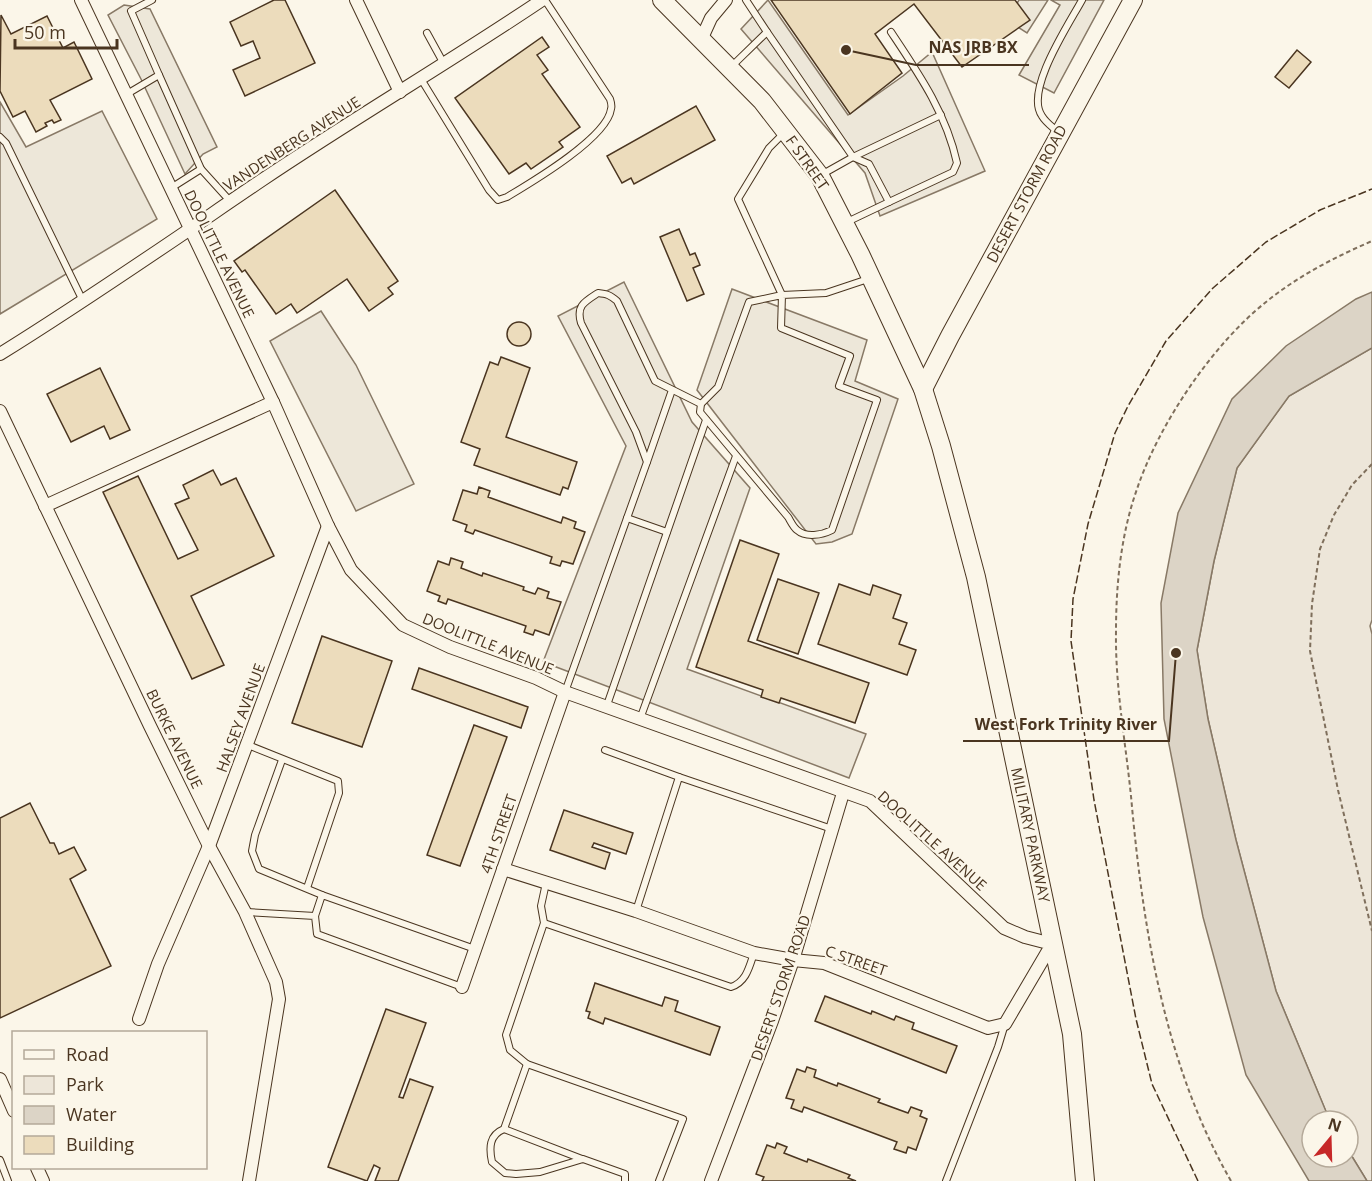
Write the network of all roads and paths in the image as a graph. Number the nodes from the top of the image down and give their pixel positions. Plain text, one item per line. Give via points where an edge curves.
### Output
1 (81, 0) edge
2 (152, 0) edge
3 (356, 0) edge
4 (544, 0) edge
5 (662, 0) edge
6 (726, 0) edge
7 (746, 0) edge
8 (1082, 0) edge
9 (1133, 0) edge
10 (767, 32) junction
11 (891, 32) dead end
12 (427, 33) dead end
13 (701, 39) junction
14 (444, 65) junction
15 (729, 68) junction
16 (159, 75) junction
17 (421, 79) junction
18 (400, 92) junction
19 (127, 94) junction
20 (941, 115) junction
21 (785, 131) junction
22 (1060, 133) junction
23 (0, 137) edge
24 (853, 157) junction
25 (201, 169) junction
26 (820, 176) junction
27 (170, 189) junction
28 (230, 202) junction
29 (889, 202) junction
30 (844, 224) junction
31 (191, 230) junction
32 (1372, 241) edge
33 (871, 278) junction
34 (782, 295) junction
35 (83, 302) junction
36 (0, 354) edge
37 (923, 389) junction
38 (672, 390) junction
39 (273, 402) junction
40 (701, 404) junction
41 (0, 411) edge
42 (706, 420) junction
43 (736, 456) junction
44 (647, 462) junction
45 (1372, 464) edge
46 (45, 506) junction
47 (627, 518) junction
48 (328, 526) junction
49 (667, 532) junction
50 (565, 692) junction
51 (606, 708) junction
52 (640, 720) junction
53 (248, 745) junction
54 (605, 750) dead end
55 (282, 760) junction
56 (679, 777) junction
57 (843, 792) junction
58 (832, 829) junction
59 (209, 846) junction
60 (503, 869) junction
61 (546, 883) junction
62 (307, 888) junction
63 (322, 895) junction
64 (636, 911) junction
65 (245, 912) junction
66 (315, 916) junction
67 (544, 923) junction
68 (1372, 931) edge
69 (1052, 944) junction
70 (475, 949) junction
71 (754, 953) junction
72 (793, 960) junction
73 (462, 987) joint
74 (139, 1019) dead end
75 (1005, 1024) junction
76 (527, 1064) junction
77 (0, 1079) edge
78 (12, 1106) edge
79 (504, 1129) junction
80 (583, 1159) junction
81 (0, 1161) edge
82 (9, 1181) edge
83 (249, 1181) edge
84 (625, 1181) edge
85 (659, 1181) edge
86 (711, 1181) edge
87 (946, 1181) edge
88 (1085, 1181) edge
89 (1231, 1181) edge

1 - 19 street, DOOLITTLE AVENUE
2 - 16 lane via 131,11
3 - 18 street
4 - 14 street, VANDENBERG AVENUE
4 - 17 lane via 610,99 611,110 585,144 523,188 498,200
5 - 13 street, F STREET
6 - 13 street
7 - 10 lane
8 - 22 lane via 1042,77 1037,96 1041,115
9 - 22 street, DESERT STORM ROAD
10 - 15 lane
10 - 24 lane
11 - 20 lane via 924,80
12 - 14 lane
13 - 15 street, F STREET
14 - 17 street, VANDENBERG AVENUE
15 - 21 street, F STREET
16 - 19 lane
16 - 25 lane
17 - 18 street, VANDENBERG AVENUE
18 - 28 street, VANDENBERG AVENUE
19 - 27 street, DOOLITTLE AVENUE
20 - 24 lane
20 - 29 lane via 957,163 953,172
21 - 26 street, F STREET
21 - 34 lane via 769,148 738,199
22 - 37 street, DESERT STORM ROAD
23 - 35 lane
24 - 26 lane
24 - 29 lane via 869,164
25 - 27 lane
25 - 28 lane
26 - 30 street, F STREET
27 - 31 street, DOOLITTLE AVENUE
28 - 31 street, VANDENBERG AVENUE
29 - 30 lane
30 - 33 street, F STREET
31 - 35 street, VANDENBERG AVENUE
31 - 39 street, DOOLITTLE AVENUE
32 - 89 path via 1302,276 1266,302 1215,354 1191,386 1136,490 1119,574 1117,672 1151,950 1173,1043 1197,1111
33 - 34 lane via 826,293
33 - 37 street, F STREET
34 - 40 lane via 749,302 718,387
34 - 43 lane via 781,328 850,356 839,386 877,400 832,530 815,535 796,530
35 - 36 street, VANDENBERG AVENUE
37 - 69 street, MILITARY PARKWAY via 976,576
38 - 40 lane
38 - 44 lane
38 - 44 lane via 655,381 617,301 598,293 581,305 581,323
39 - 46 street
39 - 48 street, DOOLITTLE AVENUE
40 - 42 lane via 700,412
41 - 46 street, BURKE AVENUE
42 - 43 lane
42 - 49 lane
43 - 52 lane
44 - 47 lane
45 - 68 path via 1352,485 1320,549 1310,651
46 - 59 street, BURKE AVENUE
47 - 49 lane
47 - 50 lane
48 - 50 street, DOOLITTLE AVENUE via 351,570 403,625
48 - 53 street, HALSEY AVENUE
49 - 51 lane
50 - 51 street, DOOLITTLE AVENUE
50 - 60 street, 4TH STREET
51 - 52 street, DOOLITTLE AVENUE
52 - 57 street, DOOLITTLE AVENUE
53 - 55 lane
53 - 59 street, HALSEY AVENUE
54 - 56 lane
55 - 62 lane via 252,851 259,869
55 - 62 lane via 338,781 339,793
56 - 58 lane
56 - 64 lane
57 - 58 street, DESERT STORM ROAD
57 - 69 street, DOOLITTLE AVENUE via 870,801 1004,928
58 - 72 street, DESERT STORM ROAD
59 - 65 street, BURKE AVENUE
59 - 74 street, HALSEY AVENUE via 158,964
60 - 61 street, C STREET
60 - 70 street, 4TH STREET
61 - 64 street, C STREET
61 - 67 lane via 541,906
62 - 63 lane
63 - 66 lane
63 - 70 lane
64 - 71 street, C STREET
65 - 66 lane
65 - 83 street, BURKE AVENUE via 279,991
66 - 73 lane via 317,934
67 - 71 lane via 731,987 744,979
67 - 76 lane via 506,1035 510,1050
69 - 75 street
69 - 88 street, MILITARY PARKWAY via 1072,1034
70 - 73 street, 4TH STREET
71 - 72 street, C STREET
72 - 75 street, C STREET via 824,963 988,1028
72 - 86 street, DESERT STORM ROAD
75 - 87 lane
76 - 79 lane
76 - 85 lane via 683,1119
77 - 78 street
79 - 80 lane
79 - 80 lane via 498,1131 490,1146 492,1162 505,1173 540,1173
80 - 84 lane via 624,1174
81 - 82 lane

